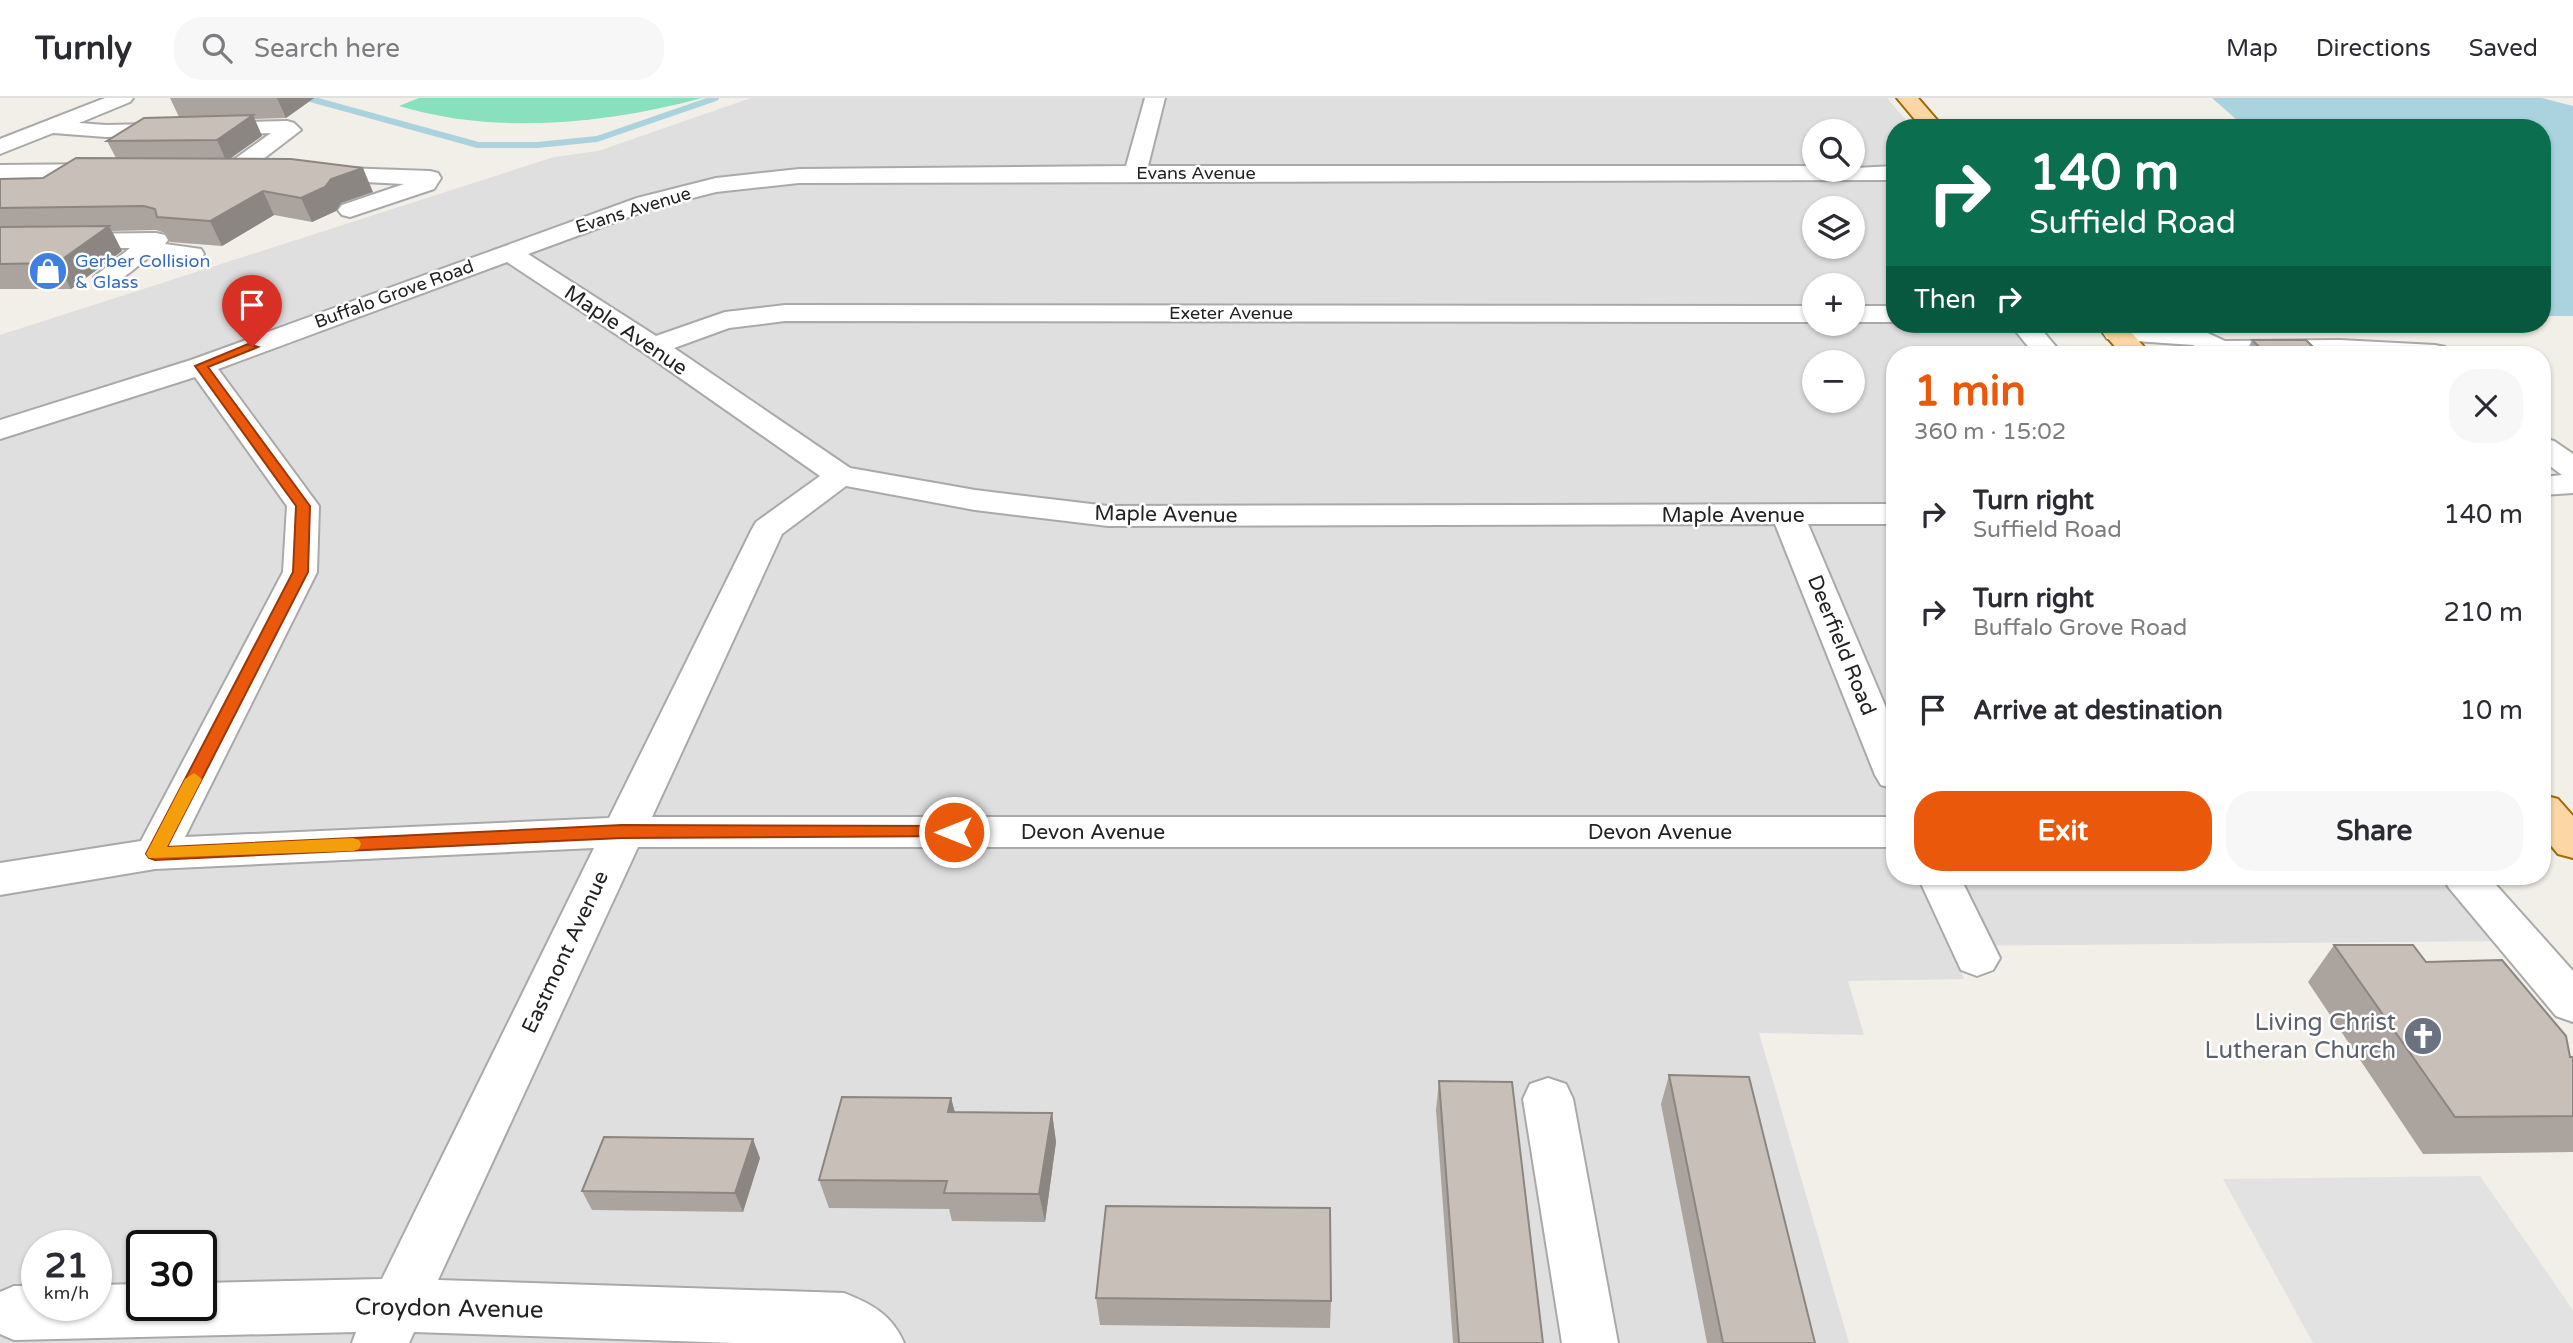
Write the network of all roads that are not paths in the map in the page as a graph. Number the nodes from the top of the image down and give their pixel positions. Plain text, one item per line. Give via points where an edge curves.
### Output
1 (123, 98) edge
2 (1155, 98) edge
3 (1907, 98) edge
4 (1926, 119) edge
5 (158, 128) junction
6 (41, 131) junction
7 (0, 135) edge
8 (0, 147) edge
9 (123, 171) edge
10 (0, 172) edge
11 (34, 172) junction
12 (233, 173) edge
13 (291, 173) edge
14 (1135, 173) junction
15 (1886, 173) edge
16 (41, 196) edge
17 (350, 210) dead end
18 (44, 241) edge
19 (142, 250) junction
20 (508, 252) junction
21 (192, 254) dead end
22 (107, 277) dead end
23 (1802, 314) edge
24 (1865, 314) edge
25 (1886, 314) edge
26 (2161, 333) edge
27 (653, 346) junction
28 (2215, 346) edge
29 (201, 366) junction
30 (0, 430) edge
31 (2551, 453) edge
32 (2573, 469) edge
33 (840, 475) junction
34 (2573, 484) edge
35 (2551, 485) edge
36 (1788, 514) junction
37 (1886, 514) edge
38 (1886, 753) edge
39 (2551, 818) edge
40 (622, 832) junction
41 (1886, 832) edge
42 (2573, 843) edge
43 (155, 854) junction
44 (0, 878) edge
45 (1944, 885) edge
46 (2472, 885) edge
47 (1977, 958) dead end
48 (2573, 1003) edge
49 (1548, 1099) dead end
50 (14, 1313) dead end
51 (389, 1324) edge
52 (876, 1343) edge
53 (1590, 1343) edge

1 - 6 street
2 - 14 street
3 - 4 main road
5 - 6 street
5 - 11 street
5 - 12 street via 290,130
6 - 7 street
6 - 8 street
9 - 11 street
10 - 11 street
11 - 16 street via 30,189
13 - 17 street via 430,178 426,184
14 - 15 street, Evans Avenue
14 - 20 street, Evans Avenue via 799,176 730,184 645,203
18 - 19 street via 156,240
19 - 21 street
19 - 22 street
20 - 27 street, Maple Avenue
20 - 29 street, Buffalo Grove Road
23 - 27 street, Exeter Avenue via 785,313 725,320
24 - 25 street
26 - 28 street via 2199,337
27 - 33 street, Maple Avenue
29 - 30 street, Buffalo Grove Road
29 - 43 street via 303,506 300,572
31 - 32 street
33 - 36 street, Maple Avenue via 975,500 1108,516
33 - 40 street, Eastmont Avenue via 768,529
34 - 35 street
36 - 37 street, Maple Avenue
36 - 38 street, Deerfield Road
39 - 42 main road
40 - 41 street, Devon Avenue
40 - 43 street, Devon Avenue
40 - 51 street, Eastmont Avenue
43 - 44 street, Devon Avenue
45 - 47 street
46 - 48 street
49 - 53 street
50 - 51 street, Croydon Avenue
51 - 52 street, Croydon Avenue via 844,1320

